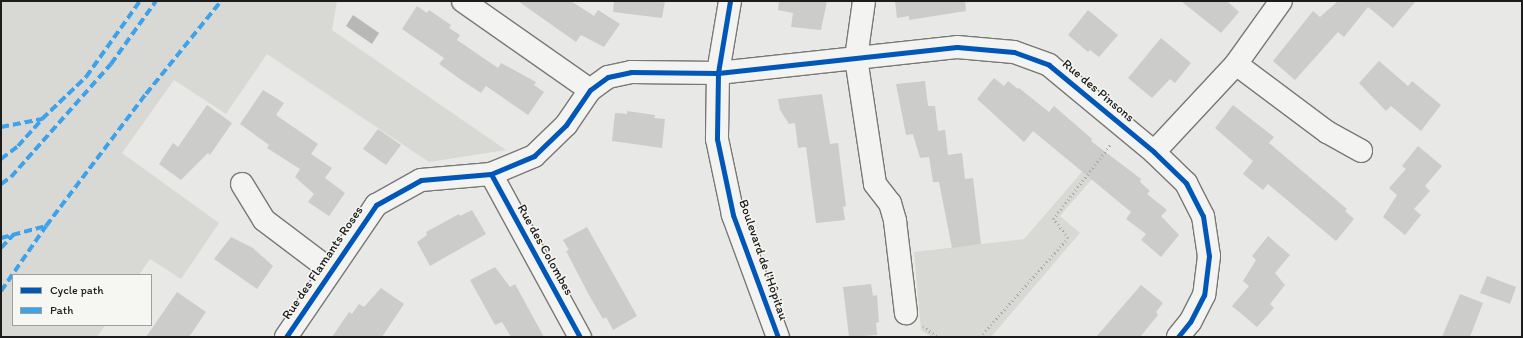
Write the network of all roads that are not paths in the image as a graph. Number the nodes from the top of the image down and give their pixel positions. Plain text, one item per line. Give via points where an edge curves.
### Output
1 (463, 1) edge
2 (730, 1) edge
3 (864, 1) edge
4 (1279, 2) edge
5 (856, 58) junction
6 (1236, 64) junction
7 (718, 73) junction
8 (590, 90) junction
9 (1361, 151) dead end
10 (1154, 152) junction
11 (490, 174) junction
12 (242, 184) dead end
13 (330, 270) junction
14 (906, 313) dead end
15 (286, 337) edge
16 (580, 337) edge
17 (778, 337) edge
18 (1178, 337) edge

1 - 8 street
2 - 7 street, Boulevard de l'Hôpitau
3 - 5 street
4 - 6 street
5 - 7 street, Rue des Pinsons
5 - 10 street, Rue des Pinsons via 957,47 1014,52 1049,65
5 - 14 street via 875,184 890,203 895,221
6 - 9 street via 1327,132
6 - 10 street
7 - 8 street, Rue des Flamants Roses via 631,72 608,77
7 - 17 street, Boulevard de l'Hôpitau via 717,140 733,215
8 - 11 street, Rue des Flamants Roses via 566,125 534,156
10 - 18 street, Rue des Pinsons via 1186,183 1203,216 1209,256 1204,295 1190,322
11 - 13 street, Rue des Flamants Roses via 421,180 376,205
11 - 16 street, Rue des Colombes
12 - 13 street, Rue des Flamants Roses via 264,220
13 - 15 street, Rue des Flamants Roses

